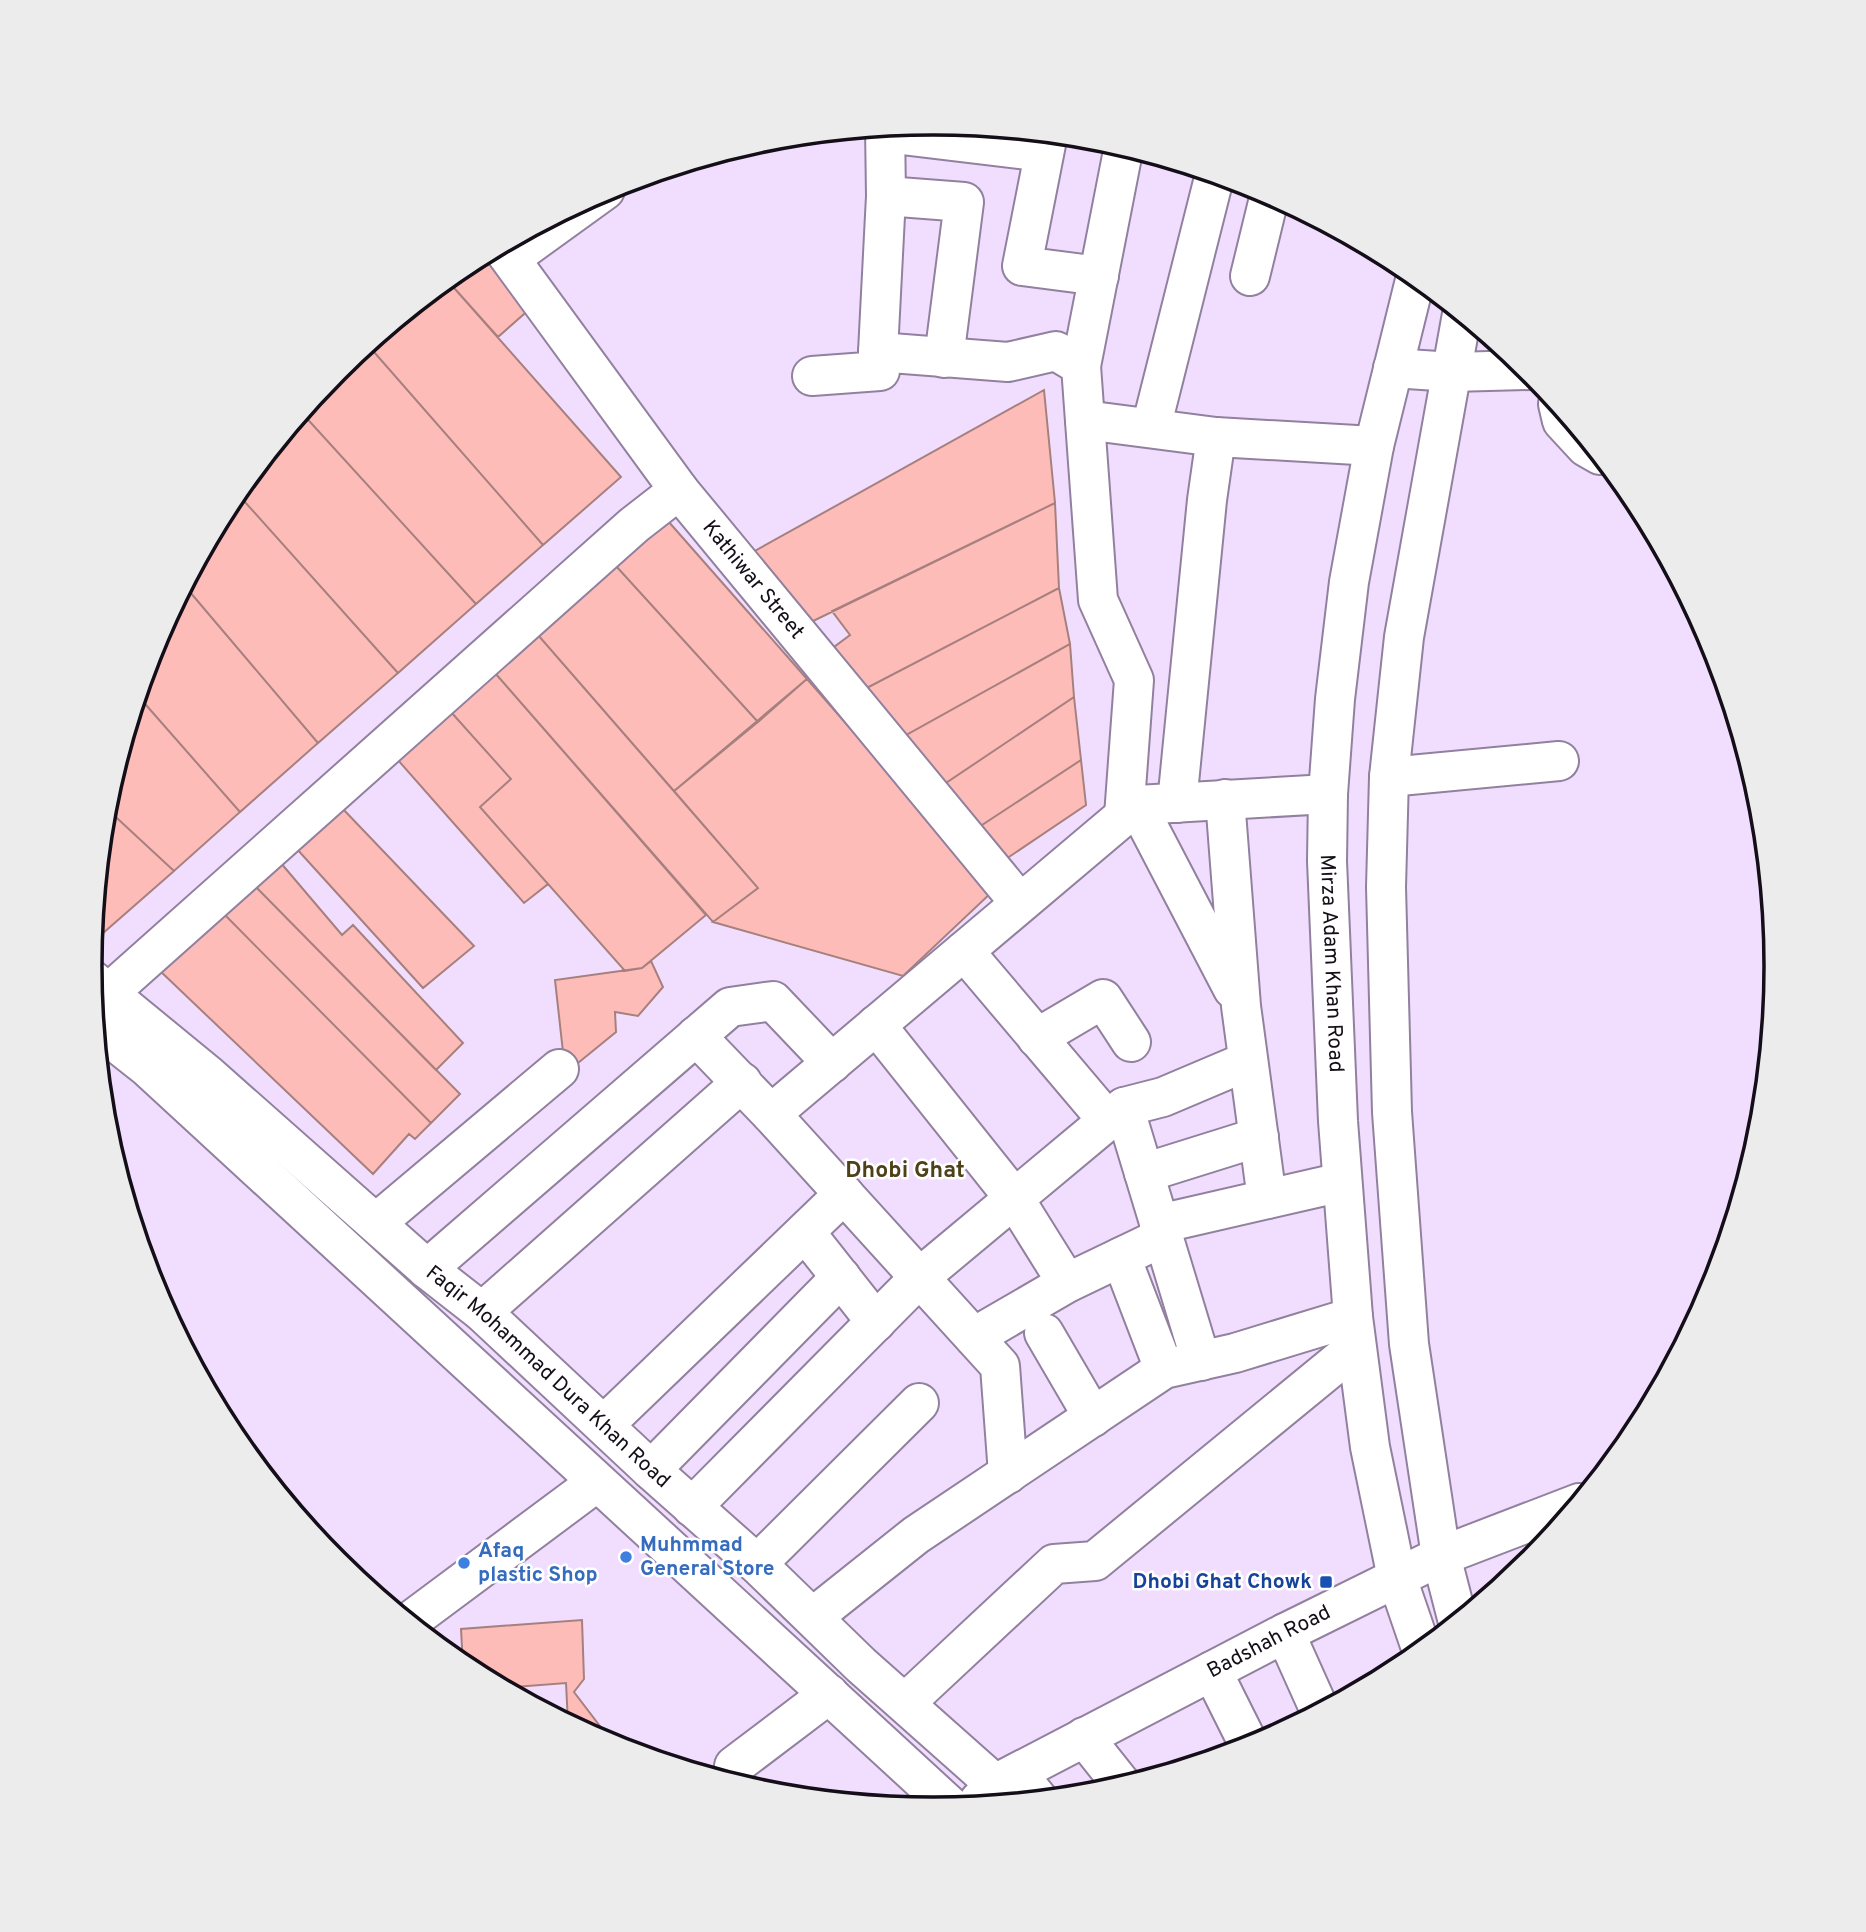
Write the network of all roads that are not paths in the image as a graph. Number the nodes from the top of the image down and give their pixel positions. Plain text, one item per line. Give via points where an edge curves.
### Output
1 (951, 135) edge
2 (885, 136) edge
3 (1046, 143) edge
4 (1122, 157) edge
5 (1213, 184) edge
6 (886, 196) junction
7 (1267, 205) edge
8 (506, 253) edge
9 (1099, 276) junction
10 (1250, 276) dead end
11 (1413, 288) edge
12 (1460, 324) edge
13 (878, 352) junction
14 (944, 358) junction
15 (1082, 366) junction
16 (1393, 368) junction
17 (1513, 370) edge
18 (1452, 372) junction
19 (812, 376) dead end
20 (1085, 420) junction
21 (1151, 428) junction
22 (1216, 437) junction
23 (1374, 446) junction
24 (679, 490) junction
25 (1559, 761) dead end
26 (1389, 777) junction
27 (1328, 794) junction
28 (1225, 799) junction
29 (1177, 803) junction
30 (1131, 811) junction
31 (1020, 903) junction
32 (964, 951) junction
33 (103, 996) edge
34 (103, 1006) edge
35 (1241, 1006) junction
36 (103, 1009) edge
37 (876, 1025) junction
38 (696, 1036) junction
39 (1037, 1038) junction
40 (1131, 1042) dead end
41 (1248, 1060) junction
42 (832, 1063) junction
43 (559, 1069) dead end
44 (742, 1083) junction
45 (771, 1114) junction
46 (1116, 1114) junction
47 (1259, 1137) junction
48 (1144, 1173) junction
49 (1342, 1182) junction
50 (844, 1194) junction
51 (1014, 1198) junction
52 (1267, 1199) junction
53 (376, 1223) junction
54 (1161, 1230) junction
55 (805, 1231) junction
56 (1121, 1257) junction
57 (428, 1269) junction
58 (841, 1277) junction
59 (920, 1278) junction
60 (1067, 1283) junction
61 (482, 1312) junction
62 (876, 1322) junction
63 (1354, 1332) junction
64 (1044, 1333) dead end
65 (974, 1337) junction
66 (1201, 1361) junction
67 (1164, 1369) junction
68 (919, 1403) dead end
69 (1093, 1416) junction
70 (604, 1425) junction
71 (651, 1471) junction
72 (1008, 1474) junction
73 (597, 1482) junction
74 (692, 1507) junction
75 (1562, 1510) edge
76 (1441, 1556) junction
77 (757, 1564) junction
78 (1397, 1578) junction
79 (1455, 1612) edge
80 (416, 1617) edge
81 (813, 1617) junction
82 (1285, 1633) junction
83 (1418, 1641) edge
84 (1212, 1671) junction
85 (829, 1694) junction
86 (905, 1703) junction
87 (1317, 1704) edge
88 (1245, 1736) edge
89 (1084, 1738) junction
90 (734, 1766) dead end
91 (1116, 1777) edge
92 (1006, 1790) edge
93 (941, 1798) edge

1 - 3 main road
2 - 6 main road
3 - 9 main road via 1022,266
4 - 9 main road
5 - 21 main road
6 - 13 main road
6 - 14 main road via 964,202
7 - 10 main road
8 - 24 main road, Kathiwar Street
9 - 15 main road
11 - 16 main road, Mirza Adam Khan Road
12 - 18 main road
13 - 14 main road
13 - 19 main road via 880,371
14 - 15 main road via 1008,362 1056,351
15 - 20 main road
16 - 18 main road
16 - 23 main road, Mirza Adam Khan Road
17 - 18 main road
18 - 26 main road via 1404,637
20 - 21 main road
20 - 30 main road via 1098,600 1134,680
21 - 22 main road
22 - 23 main road
22 - 29 main road
23 - 27 main road, Mirza Adam Khan Road via 1348,595
24 - 31 main road, Kathiwar Street
24 - 33 main road
25 - 26 main road
26 - 76 main road via 1386,887 1393,1125 1409,1344
27 - 28 main road
27 - 49 main road, Mirza Adam Khan Road
28 - 29 main road
28 - 35 main road
29 - 30 main road
30 - 31 main road
30 - 35 main road
31 - 32 main road
32 - 37 main road
32 - 39 main road
34 - 53 main road, Faqir Mohammad Dura Khan Road
35 - 41 main road
36 - 73 main road, Faqir Mohammad Dura Khan Road via 147,1067
37 - 42 main road
37 - 51 main road
38 - 42 main road via 730,1007 774,1001
38 - 44 main road
38 - 57 main road
39 - 40 main road via 1103,999
39 - 46 main road
41 - 46 main road
41 - 47 main road
42 - 45 main road
43 - 53 main road
44 - 45 main road
44 - 61 main road
45 - 50 main road
46 - 48 main road
46 - 51 main road
47 - 48 main road
47 - 52 main road
48 - 54 main road
49 - 52 main road
49 - 63 main road, Mirza Adam Khan Road
50 - 55 main road
50 - 59 main road
51 - 59 main road
51 - 60 main road
52 - 54 main road
53 - 57 main road, Faqir Mohammad Dura Khan Road
54 - 56 main road
54 - 66 main road
55 - 58 main road
55 - 70 main road
56 - 60 main road
56 - 67 main road
57 - 61 main road, Faqir Mohammad Dura Khan Road
58 - 62 main road
58 - 71 main road
59 - 62 main road
59 - 65 main road
60 - 65 main road
61 - 70 main road, Faqir Mohammad Dura Khan Road
62 - 74 main road
63 - 66 main road
63 - 78 main road, Mirza Adam Khan Road via 1370,1447
63 - 86 main road via 1096,1561 1054,1564
64 - 69 main road
65 - 72 main road via 1000,1366
66 - 67 main road
67 - 69 main road
68 - 77 main road
69 - 72 main road
70 - 71 main road, Faqir Mohammad Dura Khan Road
71 - 74 main road, Faqir Mohammad Dura Khan Road
72 - 81 main road via 916,1535
73 - 80 main road
73 - 85 main road, Faqir Mohammad Dura Khan Road
74 - 77 main road, Faqir Mohammad Dura Khan Road
75 - 76 main road, Badshah Road
76 - 78 main road, Badshah Road
76 - 79 main road
77 - 81 main road, Faqir Mohammad Dura Khan Road
78 - 82 main road, Badshah Road
78 - 83 main road, Mirza Adam Khan Road
81 - 86 main road, Faqir Mohammad Dura Khan Road
82 - 84 main road, Badshah Road
82 - 87 main road
84 - 88 main road
84 - 89 main road, Badshah Road
85 - 90 main road
85 - 93 main road, Faqir Mohammad Dura Khan Road
86 - 92 main road, Faqir Mohammad Dura Khan Road
89 - 91 main road
89 - 92 main road, Badshah Road

